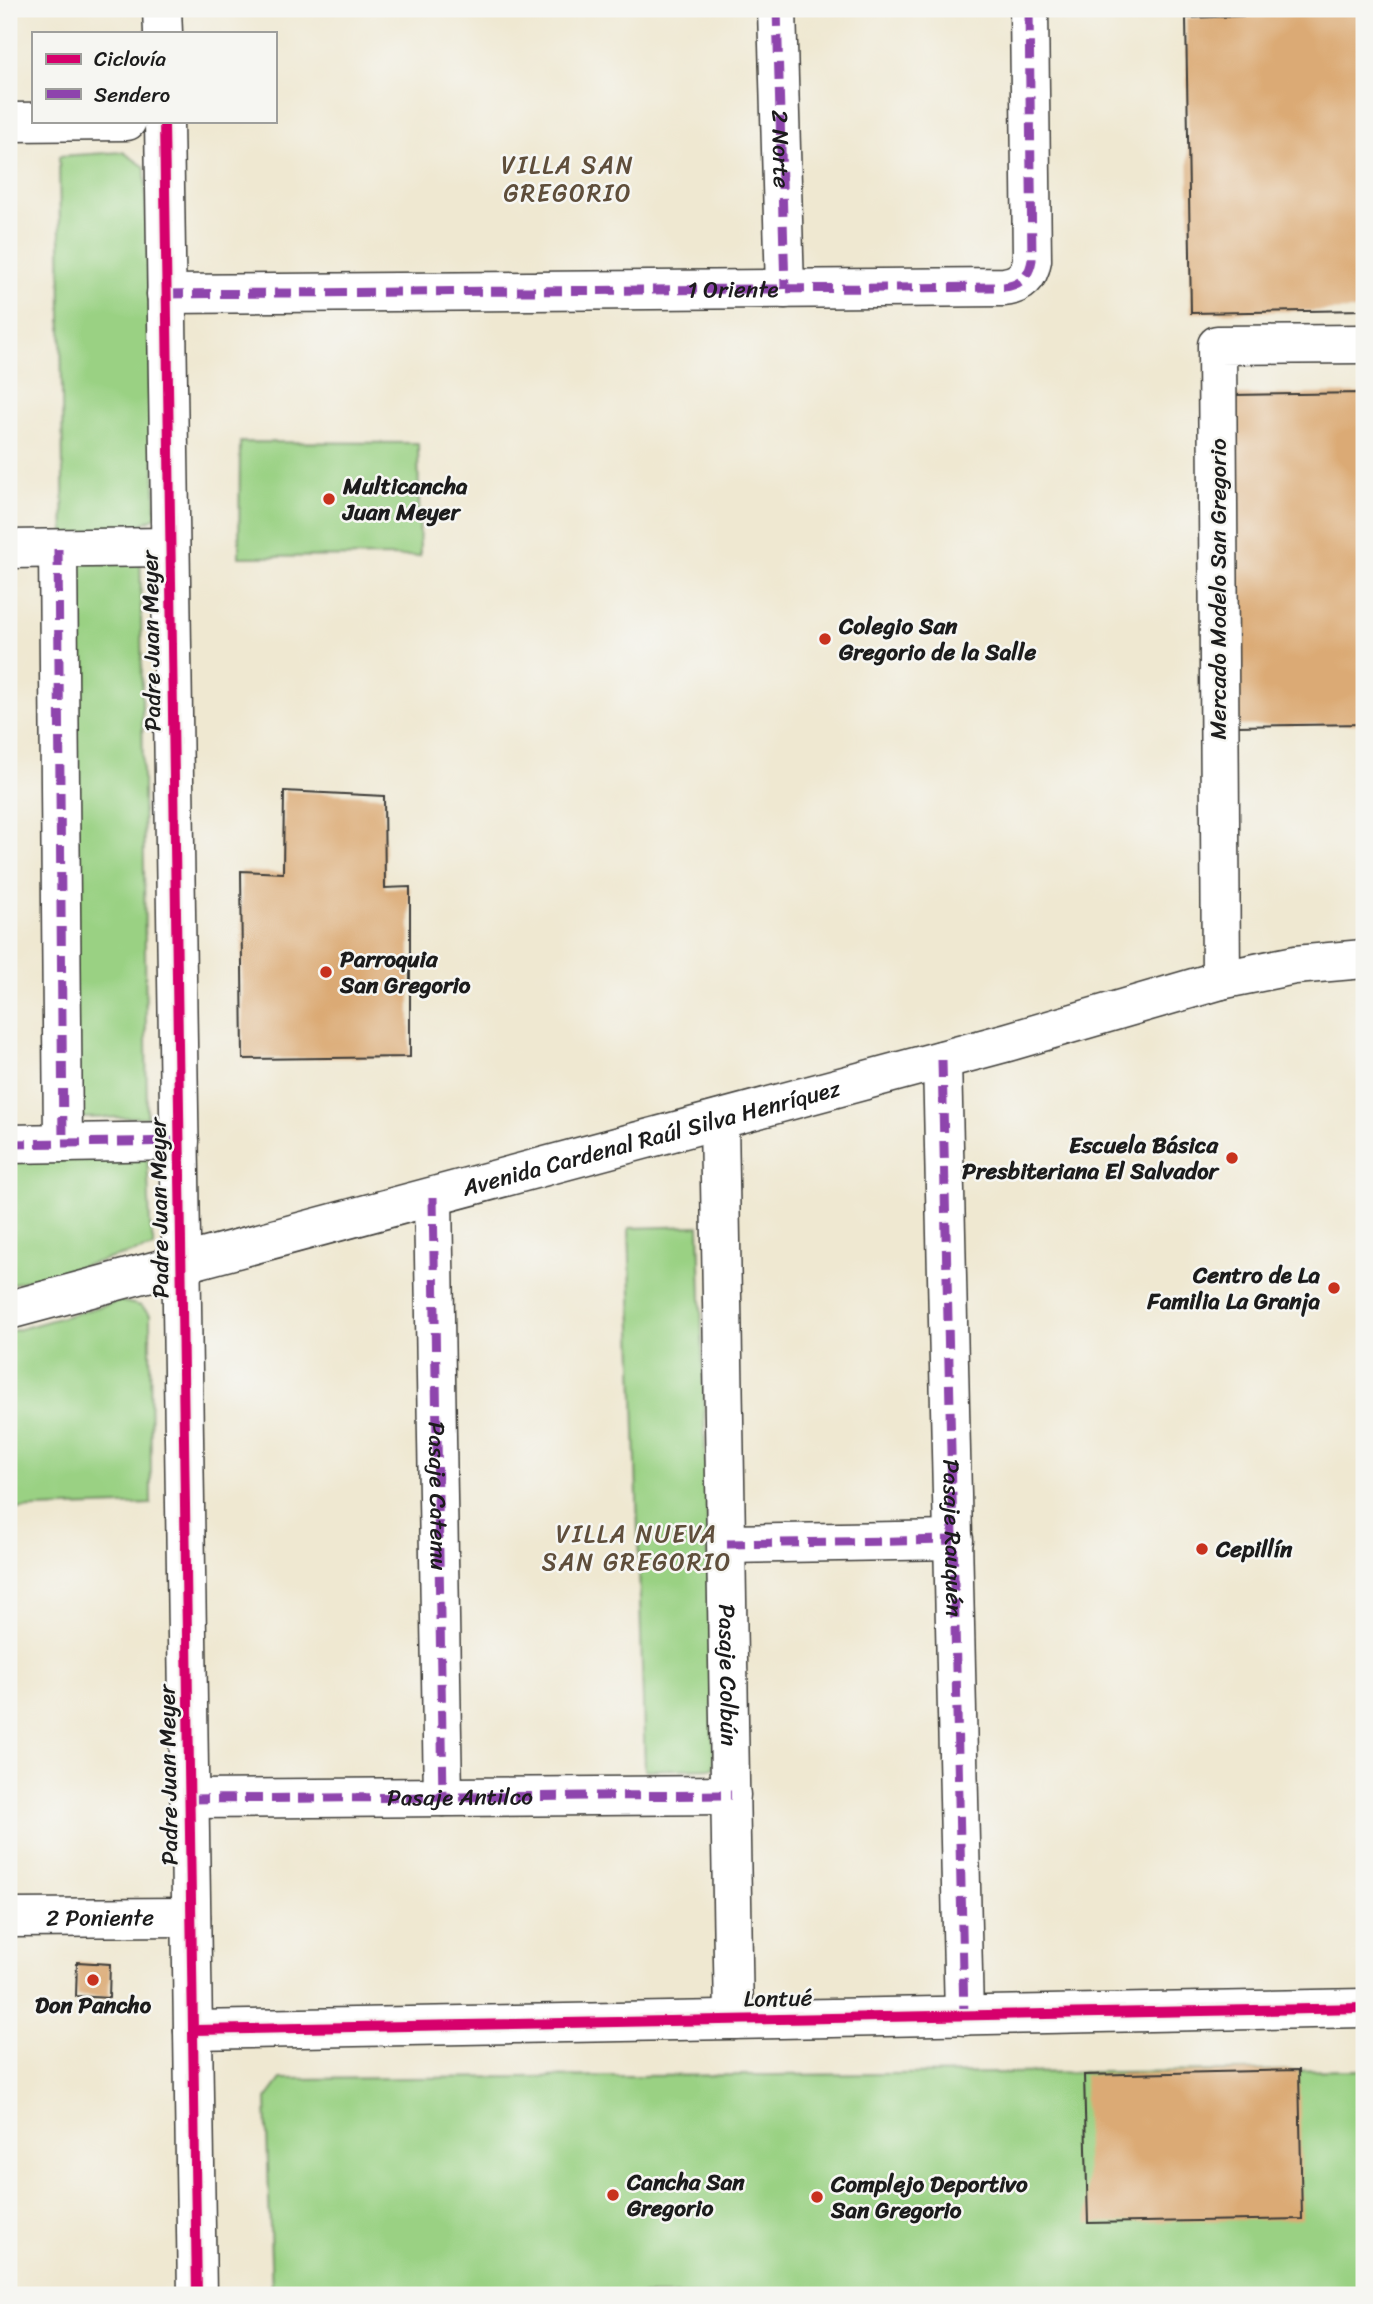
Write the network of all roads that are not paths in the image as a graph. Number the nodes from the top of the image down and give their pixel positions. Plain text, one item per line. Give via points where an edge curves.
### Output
1 (162, 9) edge
2 (777, 9) edge
3 (1029, 9) edge
4 (163, 32) edge
5 (9, 122) edge
6 (32, 122) edge
7 (164, 122) edge
8 (785, 289) junction
9 (166, 294) junction
10 (1364, 344) edge
11 (170, 547) junction
12 (58, 548) junction
13 (9, 549) edge
14 (1364, 937) edge
15 (1364, 959) edge
16 (1295, 965) junction
17 (1221, 980) junction
18 (942, 1059) junction
19 (719, 1119) junction
20 (180, 1141) junction
21 (63, 1143) junction
22 (9, 1144) edge
23 (433, 1197) junction
24 (181, 1264) junction
25 (9, 1310) edge
26 (954, 1540) junction
27 (727, 1544) junction
28 (731, 1795) junction
29 (443, 1797) junction
30 (190, 1799) junction
31 (191, 1917) junction
32 (9, 1918) edge
33 (1364, 2008) edge
34 (964, 2016) junction
35 (734, 2020) junction
36 (193, 2029) junction
37 (197, 2295) edge

1 - 4 street
2 - 8 street, 2 Norte
3 - 8 street, 1 Oriente via 1032,260 1024,279 1004,288
5 - 6 street
7 - 9 street, Padre Juan Meyer
8 - 9 street, 1 Oriente
9 - 11 street, Padre Juan Meyer
10 - 17 street, Mercado Modelo San Gregorio via 1217,345
11 - 12 street
11 - 20 street, Padre Juan Meyer
12 - 13 street
12 - 21 street
14 - 16 street, Avenida Cardenal Raúl Silva Henríquez
15 - 16 street, Avenida Cardenal Raúl Silva Henríquez
16 - 17 street, Avenida Cardenal Raúl Silva Henríquez
17 - 18 street, Avenida Cardenal Raúl Silva Henríquez
18 - 19 street, Avenida Cardenal Raúl Silva Henríquez
18 - 26 street, Pasaje Rauquén
19 - 23 street, Avenida Cardenal Raúl Silva Henríquez
19 - 27 street, Pasaje Colbún
20 - 21 street
20 - 24 street, Padre Juan Meyer
21 - 22 street
23 - 24 street, Avenida Cardenal Raúl Silva Henríquez
23 - 29 street, Pasaje Catemu
24 - 25 street, Avenida Cardenal Raúl Silva Henríquez
24 - 30 street, Padre Juan Meyer
26 - 27 street
26 - 34 street, Pasaje Rauquén
27 - 28 street, Pasaje Colbún
28 - 29 street, Pasaje Antilco
28 - 35 street, Pasaje Colbún
29 - 30 street, Pasaje Antilco
30 - 31 street, Padre Juan Meyer
31 - 32 street, 2 Poniente
31 - 36 street, Padre Juan Meyer
33 - 34 street, Lontué
34 - 35 street, Lontué
35 - 36 street, Lontué
36 - 37 street, Padre Juan Meyer

